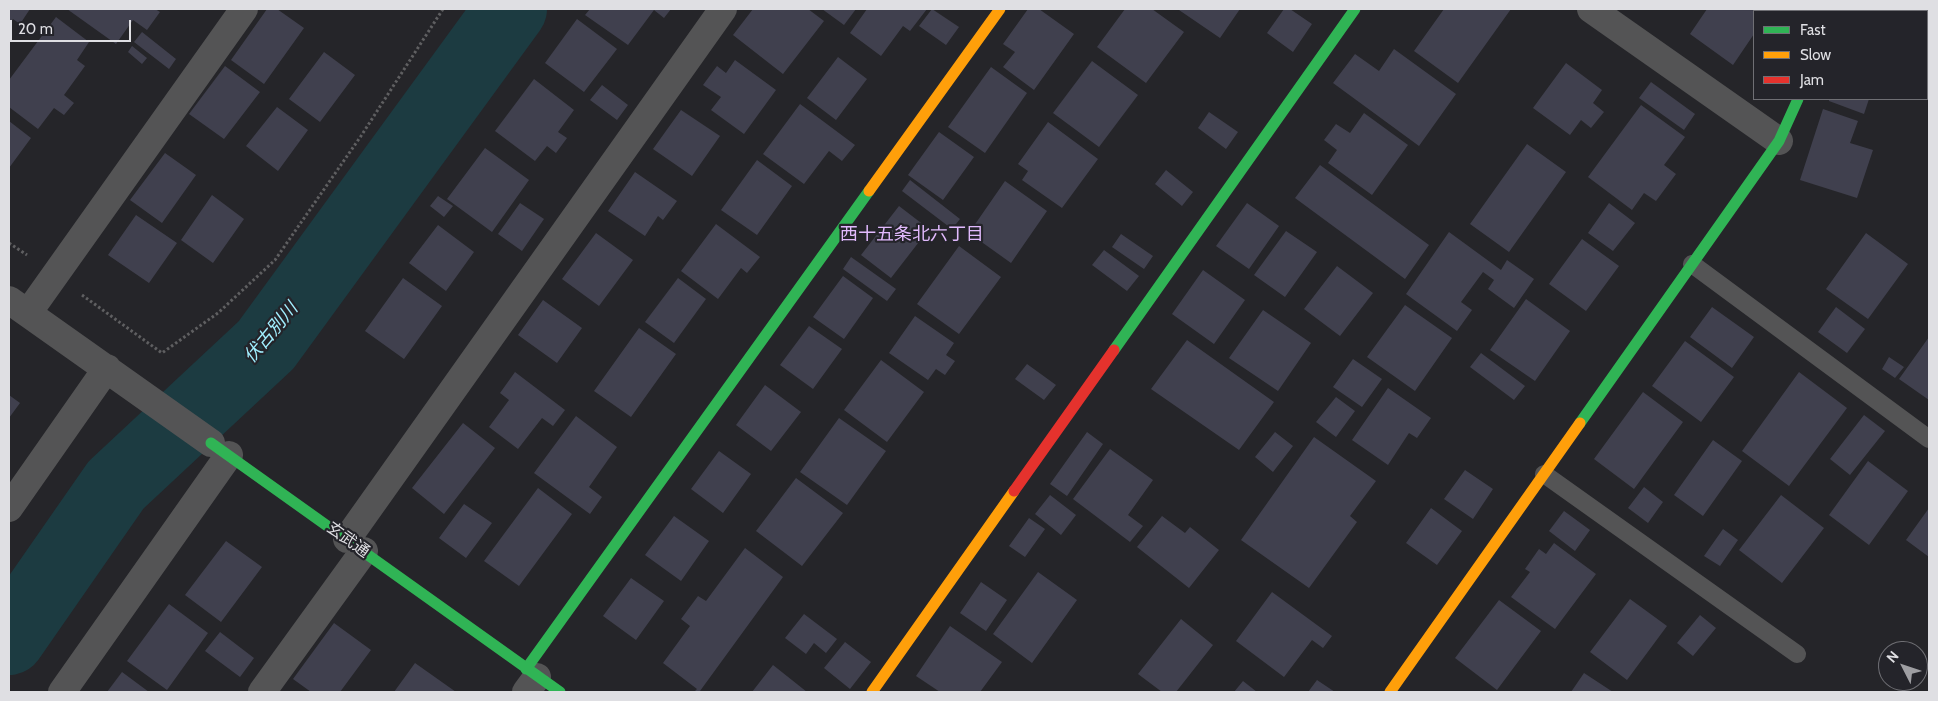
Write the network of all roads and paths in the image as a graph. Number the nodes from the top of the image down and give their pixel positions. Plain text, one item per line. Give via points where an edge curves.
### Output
1 (244, 9) edge
2 (443, 9) edge
3 (723, 9) edge
4 (1000, 9) edge
5 (1354, 9) edge
6 (1591, 9) edge
7 (1798, 100) edge
8 (1779, 141) junction
9 (9, 243) edge
10 (1692, 264) junction
11 (54, 275) junction
12 (18, 306) edge
13 (107, 368) junction
14 (1929, 439) edge
15 (220, 449) junction
16 (1544, 474) junction
17 (9, 508) edge
18 (355, 545) junction
19 (1797, 654) dead end
20 (530, 679) edge
21 (1395, 690) edge
22 (62, 692) edge
23 (262, 692) edge
24 (560, 692) edge
25 (872, 692) edge

1 - 11 street
2 - 11 path via 362,136 275,260 218,313 162,353
3 - 18 street
4 - 20 street
5 - 25 street
6 - 8 street
7 - 8 street
8 - 10 street
9 - 11 path
10 - 14 lane
10 - 16 street
11 - 12 street
12 - 13 street, 玄武通
13 - 15 street, 玄武通
13 - 17 street
15 - 18 street, 玄武通
15 - 22 street
16 - 19 lane
16 - 21 street
18 - 20 street, 玄武通
18 - 23 street
20 - 24 street, 玄武通

